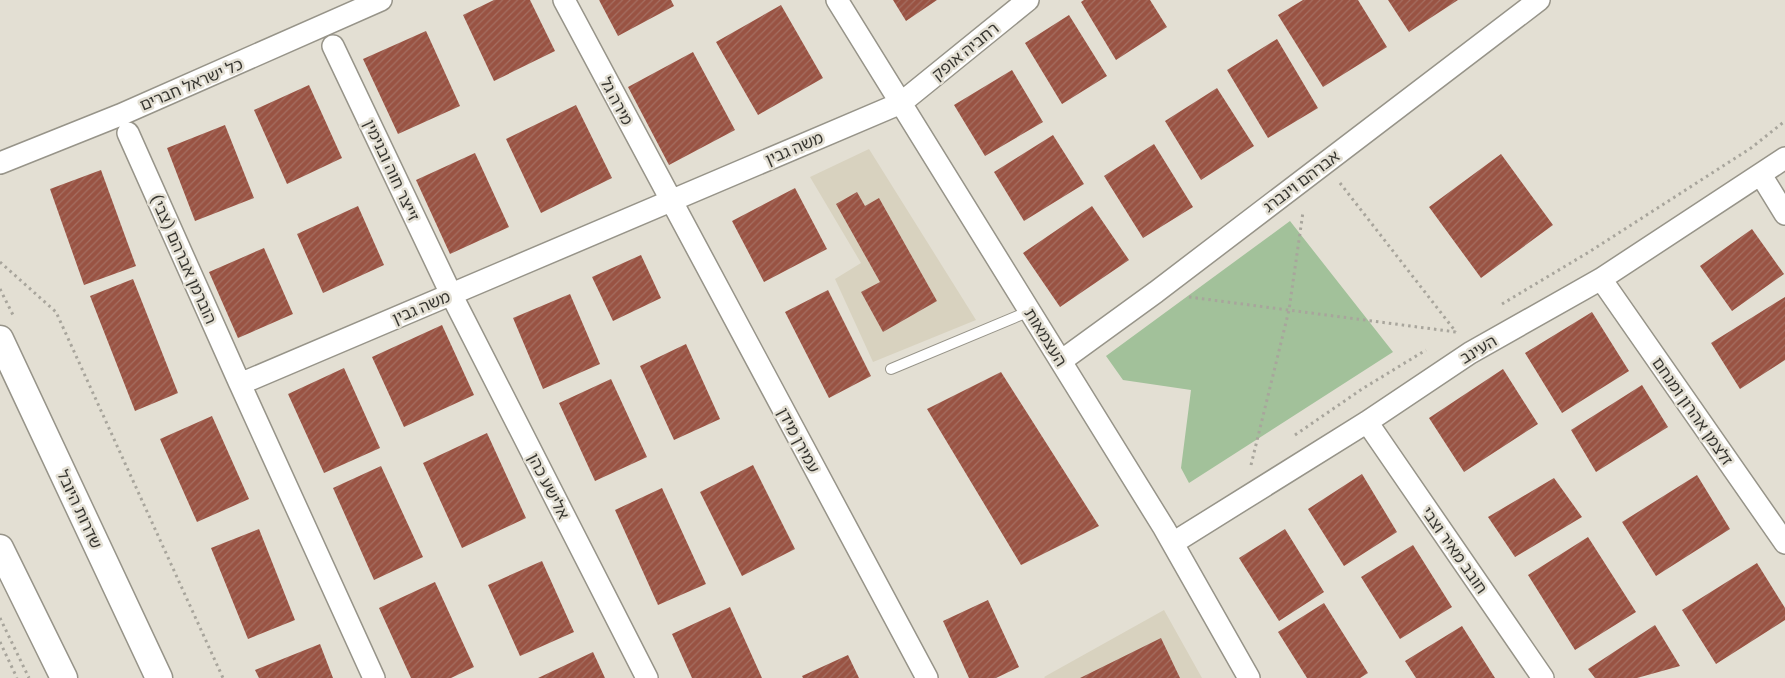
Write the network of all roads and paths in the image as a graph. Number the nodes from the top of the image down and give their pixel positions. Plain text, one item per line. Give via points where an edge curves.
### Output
1 (381, 0) edge
2 (564, 0) edge
3 (837, 0) edge
4 (1028, 0) edge
5 (1539, 0) edge
6 (333, 46) dead end
7 (901, 103) junction
8 (128, 134) dead end
9 (1785, 158) edge
10 (0, 163) edge
11 (1325, 163) junction
12 (1761, 175) junction
13 (1308, 176) junction
14 (671, 201) junction
15 (1785, 214) edge
16 (0, 262) edge
17 (1601, 279) junction
18 (1156, 292) junction
19 (450, 294) junction
20 (1289, 310) junction
21 (1030, 311) junction
22 (1456, 332) junction
23 (0, 339) edge
24 (1470, 353) junction
25 (1061, 361) junction
26 (891, 369) dead end
27 (240, 384) junction
28 (1367, 422) junction
29 (1251, 466) dead end
30 (1173, 543) junction
31 (1785, 543) edge
32 (0, 548) edge
33 (0, 618) edge
34 (0, 642) edge
35 (17, 678) edge
36 (29, 678) edge
37 (64, 678) edge
38 (159, 678) edge
39 (223, 678) edge
40 (374, 678) edge
41 (647, 678) edge
42 (927, 678) edge
43 (1249, 678) edge
44 (1543, 678) edge

1 - 10 street, כל ישראל חברים via 120,115
2 - 14 street, מירה גל
3 - 7 street, העצמאות
4 - 7 street, רחביה אופק
5 - 11 street, אברהם וינברג
6 - 19 street, זייצר חוה ובנימין
7 - 14 street, משה גבין
7 - 21 street, העצמאות
8 - 27 street, הוברמן אברהם (צבי)
9 - 12 street, העינב
11 - 13 street, אברהם וינברג
11 - 22 path
12 - 15 street
12 - 17 street, העינב
13 - 18 street, אברהם וינברג
13 - 20 path
14 - 19 street, משה גבין
14 - 42 street, עמירן מידן
16 - 39 path via 56,312
17 - 24 street, העינב
17 - 31 street, זלצמן אהרון ומנחם
18 - 20 path
18 - 25 street, אברהם וינברג
19 - 27 street, משה גבין
19 - 41 street, אלישע כהן
20 - 22 path
20 - 29 path
21 - 25 street, העצמאות
21 - 26 lane
22 - 24 path
23 - 38 street, שדרות היובל
24 - 28 street, העינב
25 - 30 street, העצמאות
27 - 40 street
28 - 30 street, העינב
28 - 44 street, חובב מאיר וצבי
30 - 43 street, העצמאות
32 - 37 street
33 - 36 path
34 - 35 path

